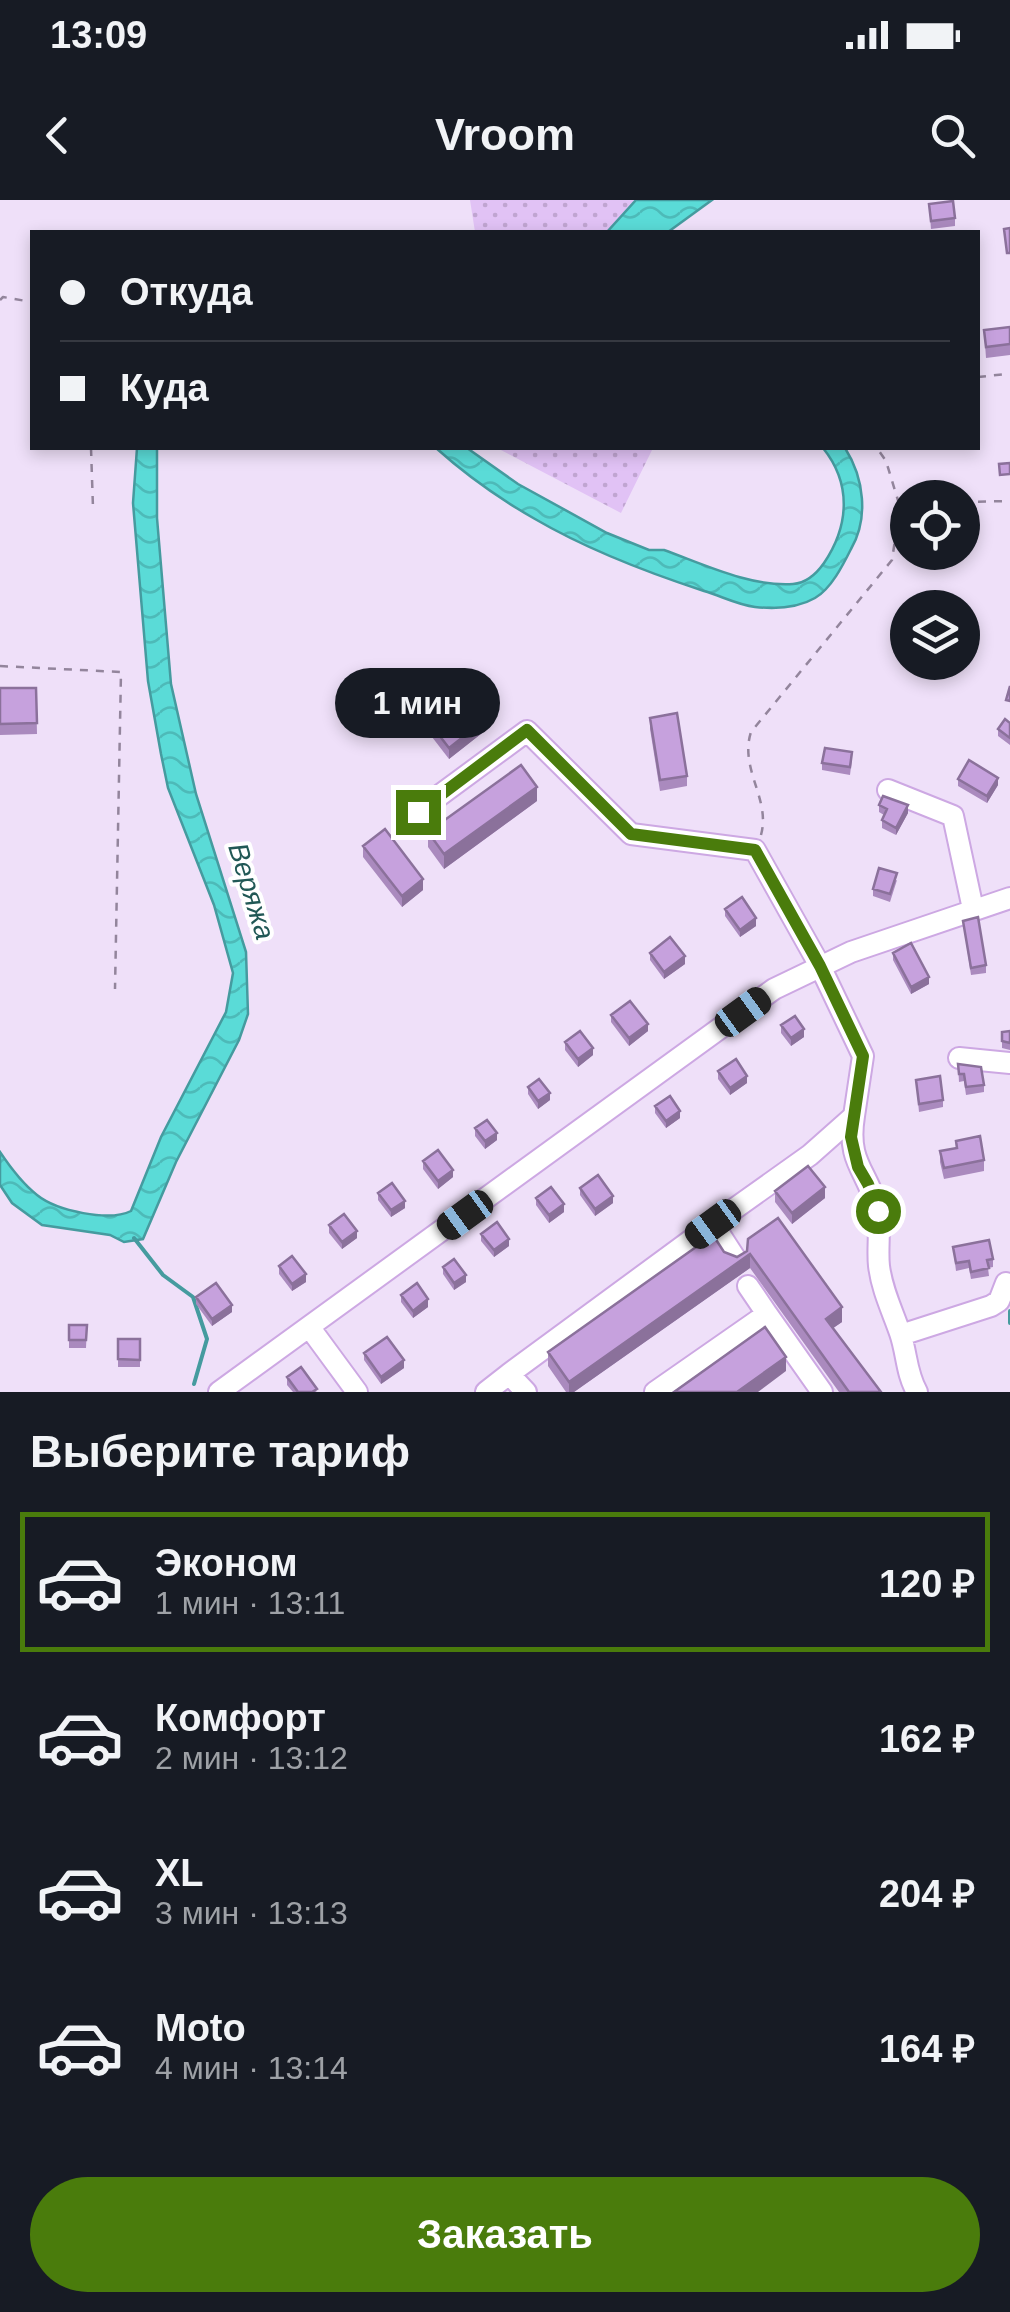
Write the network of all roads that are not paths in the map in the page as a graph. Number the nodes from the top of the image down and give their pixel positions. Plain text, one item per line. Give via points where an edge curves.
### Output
1 (888, 790) dead end
2 (418, 812) dead end
3 (1010, 898) edge
4 (972, 909) junction
5 (820, 966) junction
6 (959, 1058) dead end
7 (1010, 1063) edge
8 (854, 1116) junction
9 (713, 1224) junction
10 (735, 1258) edge
11 (1006, 1283) dead end
12 (748, 1286) dead end
13 (767, 1314) junction
14 (310, 1328) junction
15 (901, 1335) junction
16 (509, 1374) junction
17 (218, 1392) edge
18 (358, 1392) edge
19 (486, 1392) edge
20 (526, 1392) edge
21 (655, 1392) edge
22 (822, 1392) edge
23 (917, 1392) edge

1 - 4 street via 953,816
2 - 5 street via 527,730 631,834 755,850
3 - 4 street
4 - 5 street
5 - 8 street via 863,1056
5 - 14 street via 774,989
6 - 7 street
8 - 9 street
8 - 15 street via 854,1154 878,1211 879,1265
9 - 10 street
9 - 16 street
11 - 15 street via 990,1306
12 - 13 street
13 - 21 street
13 - 22 street
14 - 17 street
14 - 18 street
15 - 23 street
16 - 19 street
16 - 20 street

